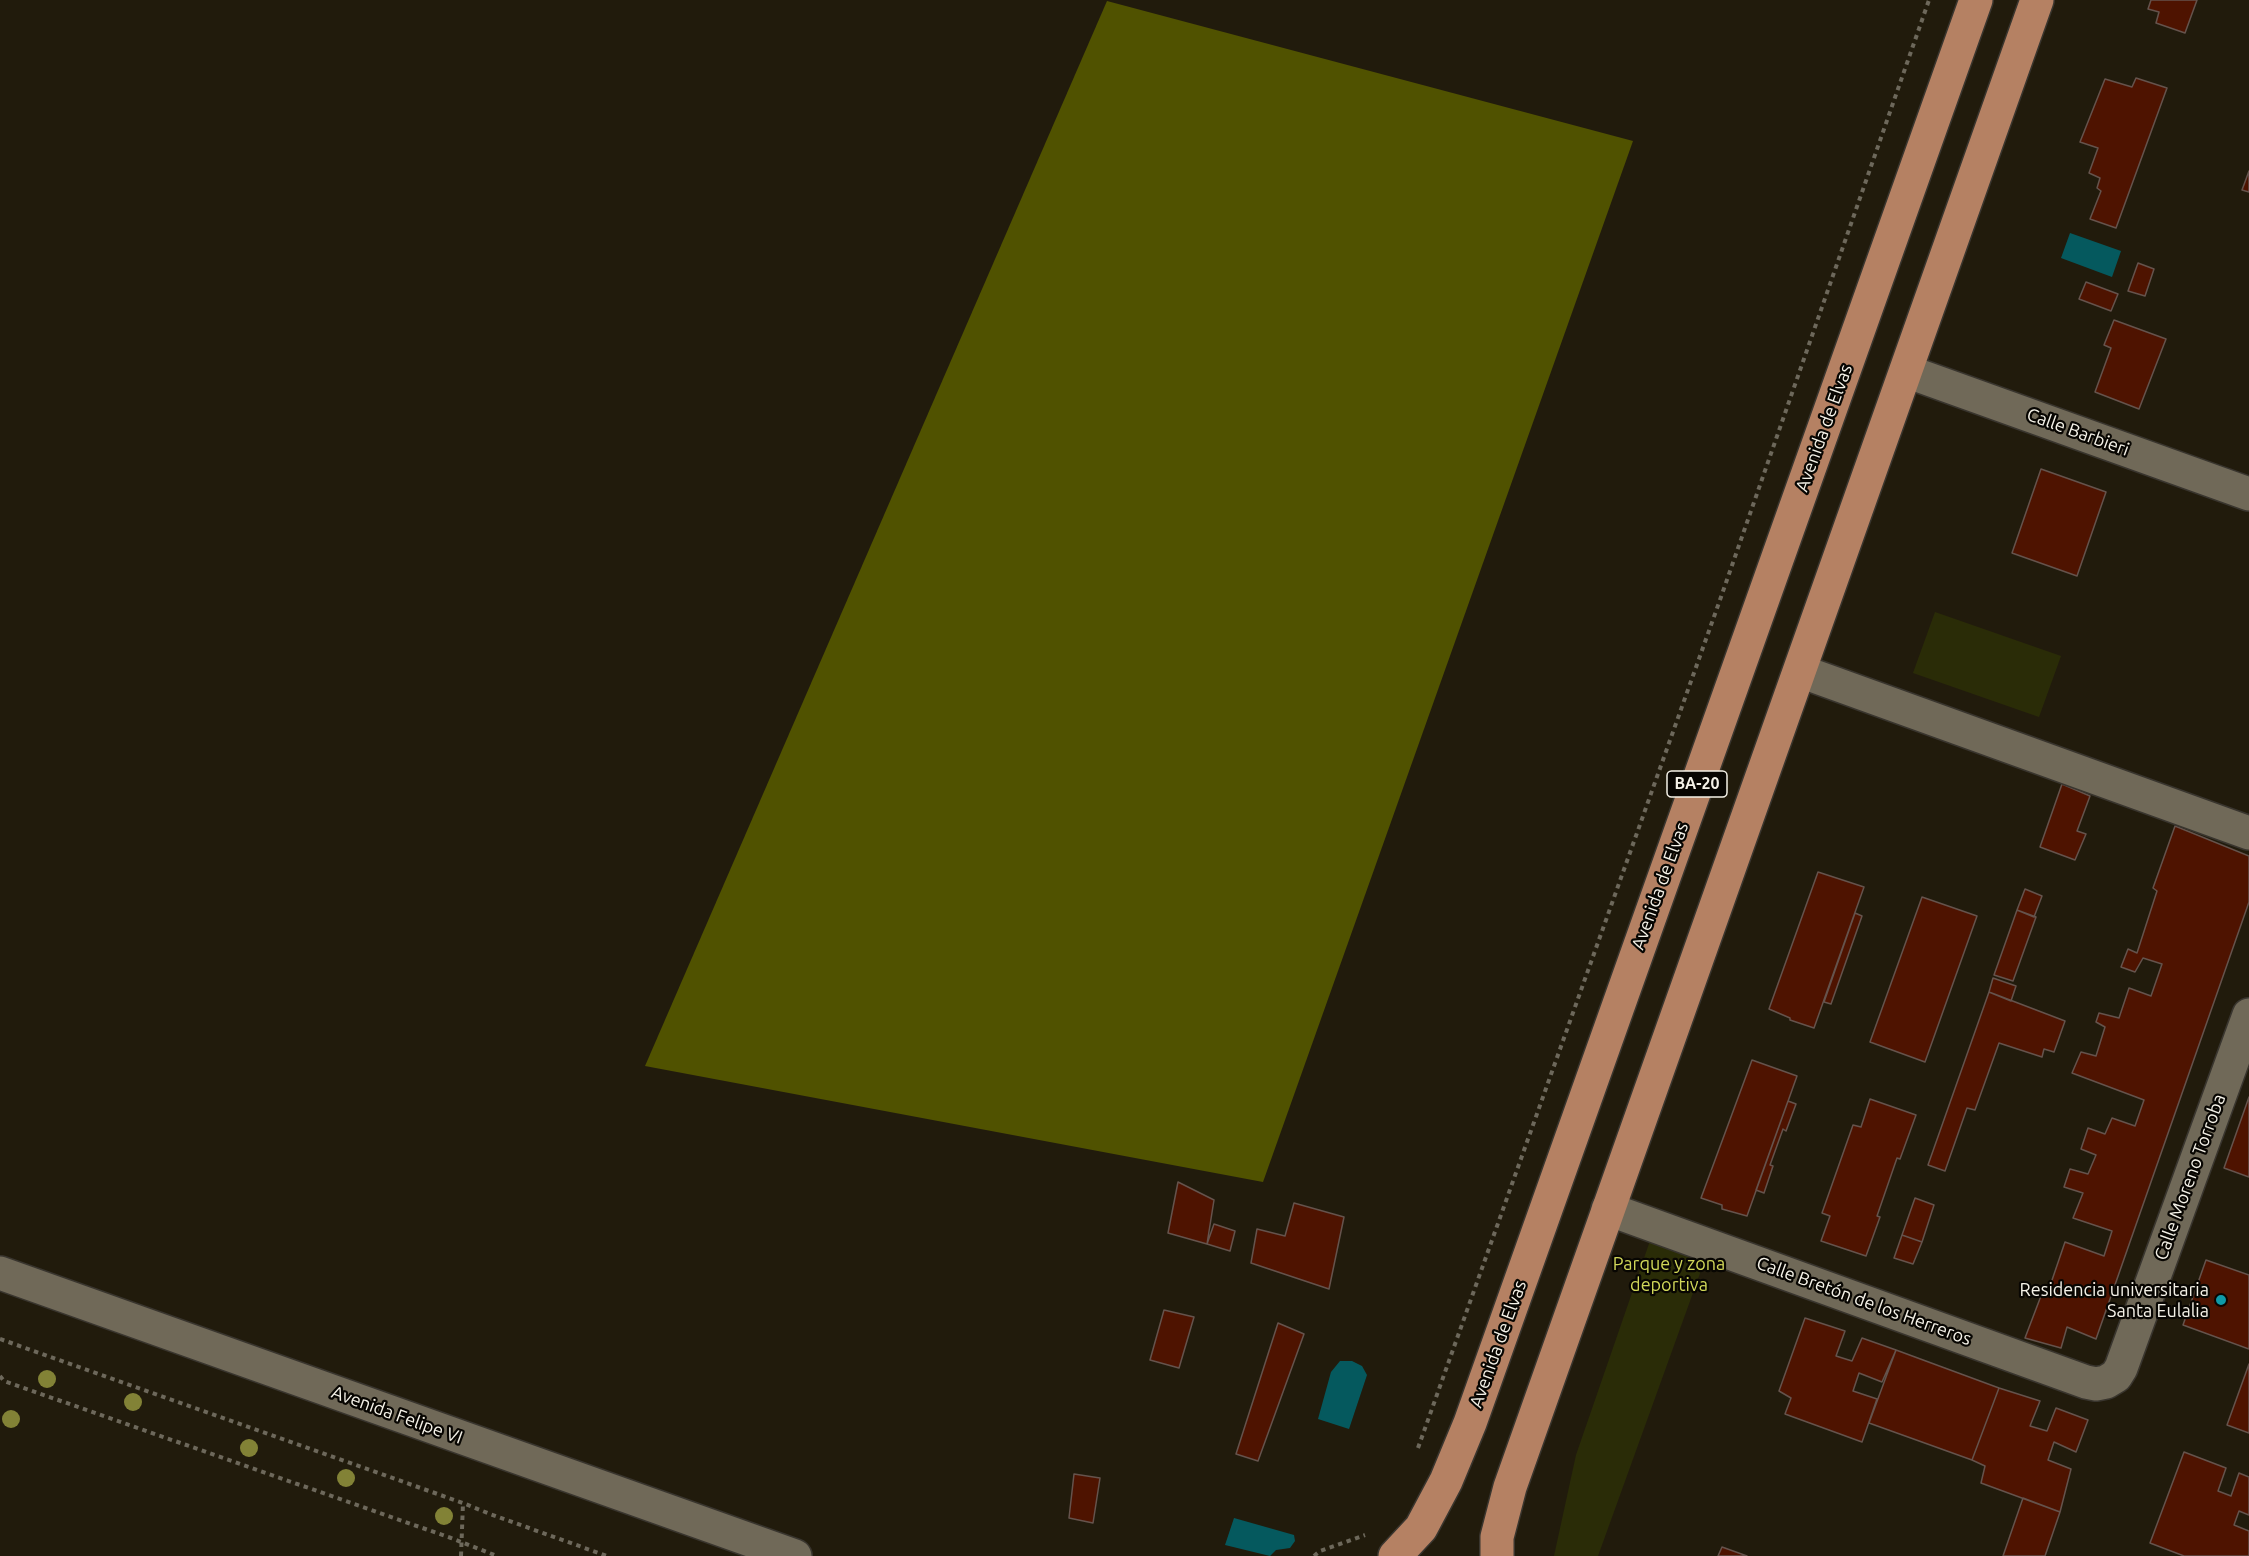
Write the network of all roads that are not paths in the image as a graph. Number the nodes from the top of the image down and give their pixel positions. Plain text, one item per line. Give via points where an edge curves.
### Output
1 (1976, 0) edge
2 (2037, 0) edge
3 (1906, 371) junction
4 (2249, 494) edge
5 (1800, 671) junction
6 (2249, 833) edge
7 (2249, 1015) edge
8 (1608, 1209) junction
9 (9, 1282) edge
10 (2086, 1382) joint
11 (795, 1556) edge
12 (1395, 1556) edge
13 (1497, 1556) edge

1 - 12 highway, Avenida de Elvas / BA-20 via 1470,1423 1421,1528
2 - 3 highway, BA-20
3 - 4 street, Calle Barbieri
3 - 5 highway, BA-20
5 - 6 street
5 - 8 highway, BA-20
7 - 10 street, Calle Moreno Torroba via 2121,1368 2116,1377 2106,1382
8 - 10 street, Calle Bretón de los Herreros
8 - 13 highway, BA-20 via 1510,1487 1497,1537
9 - 11 street, Avenida Felipe VI

